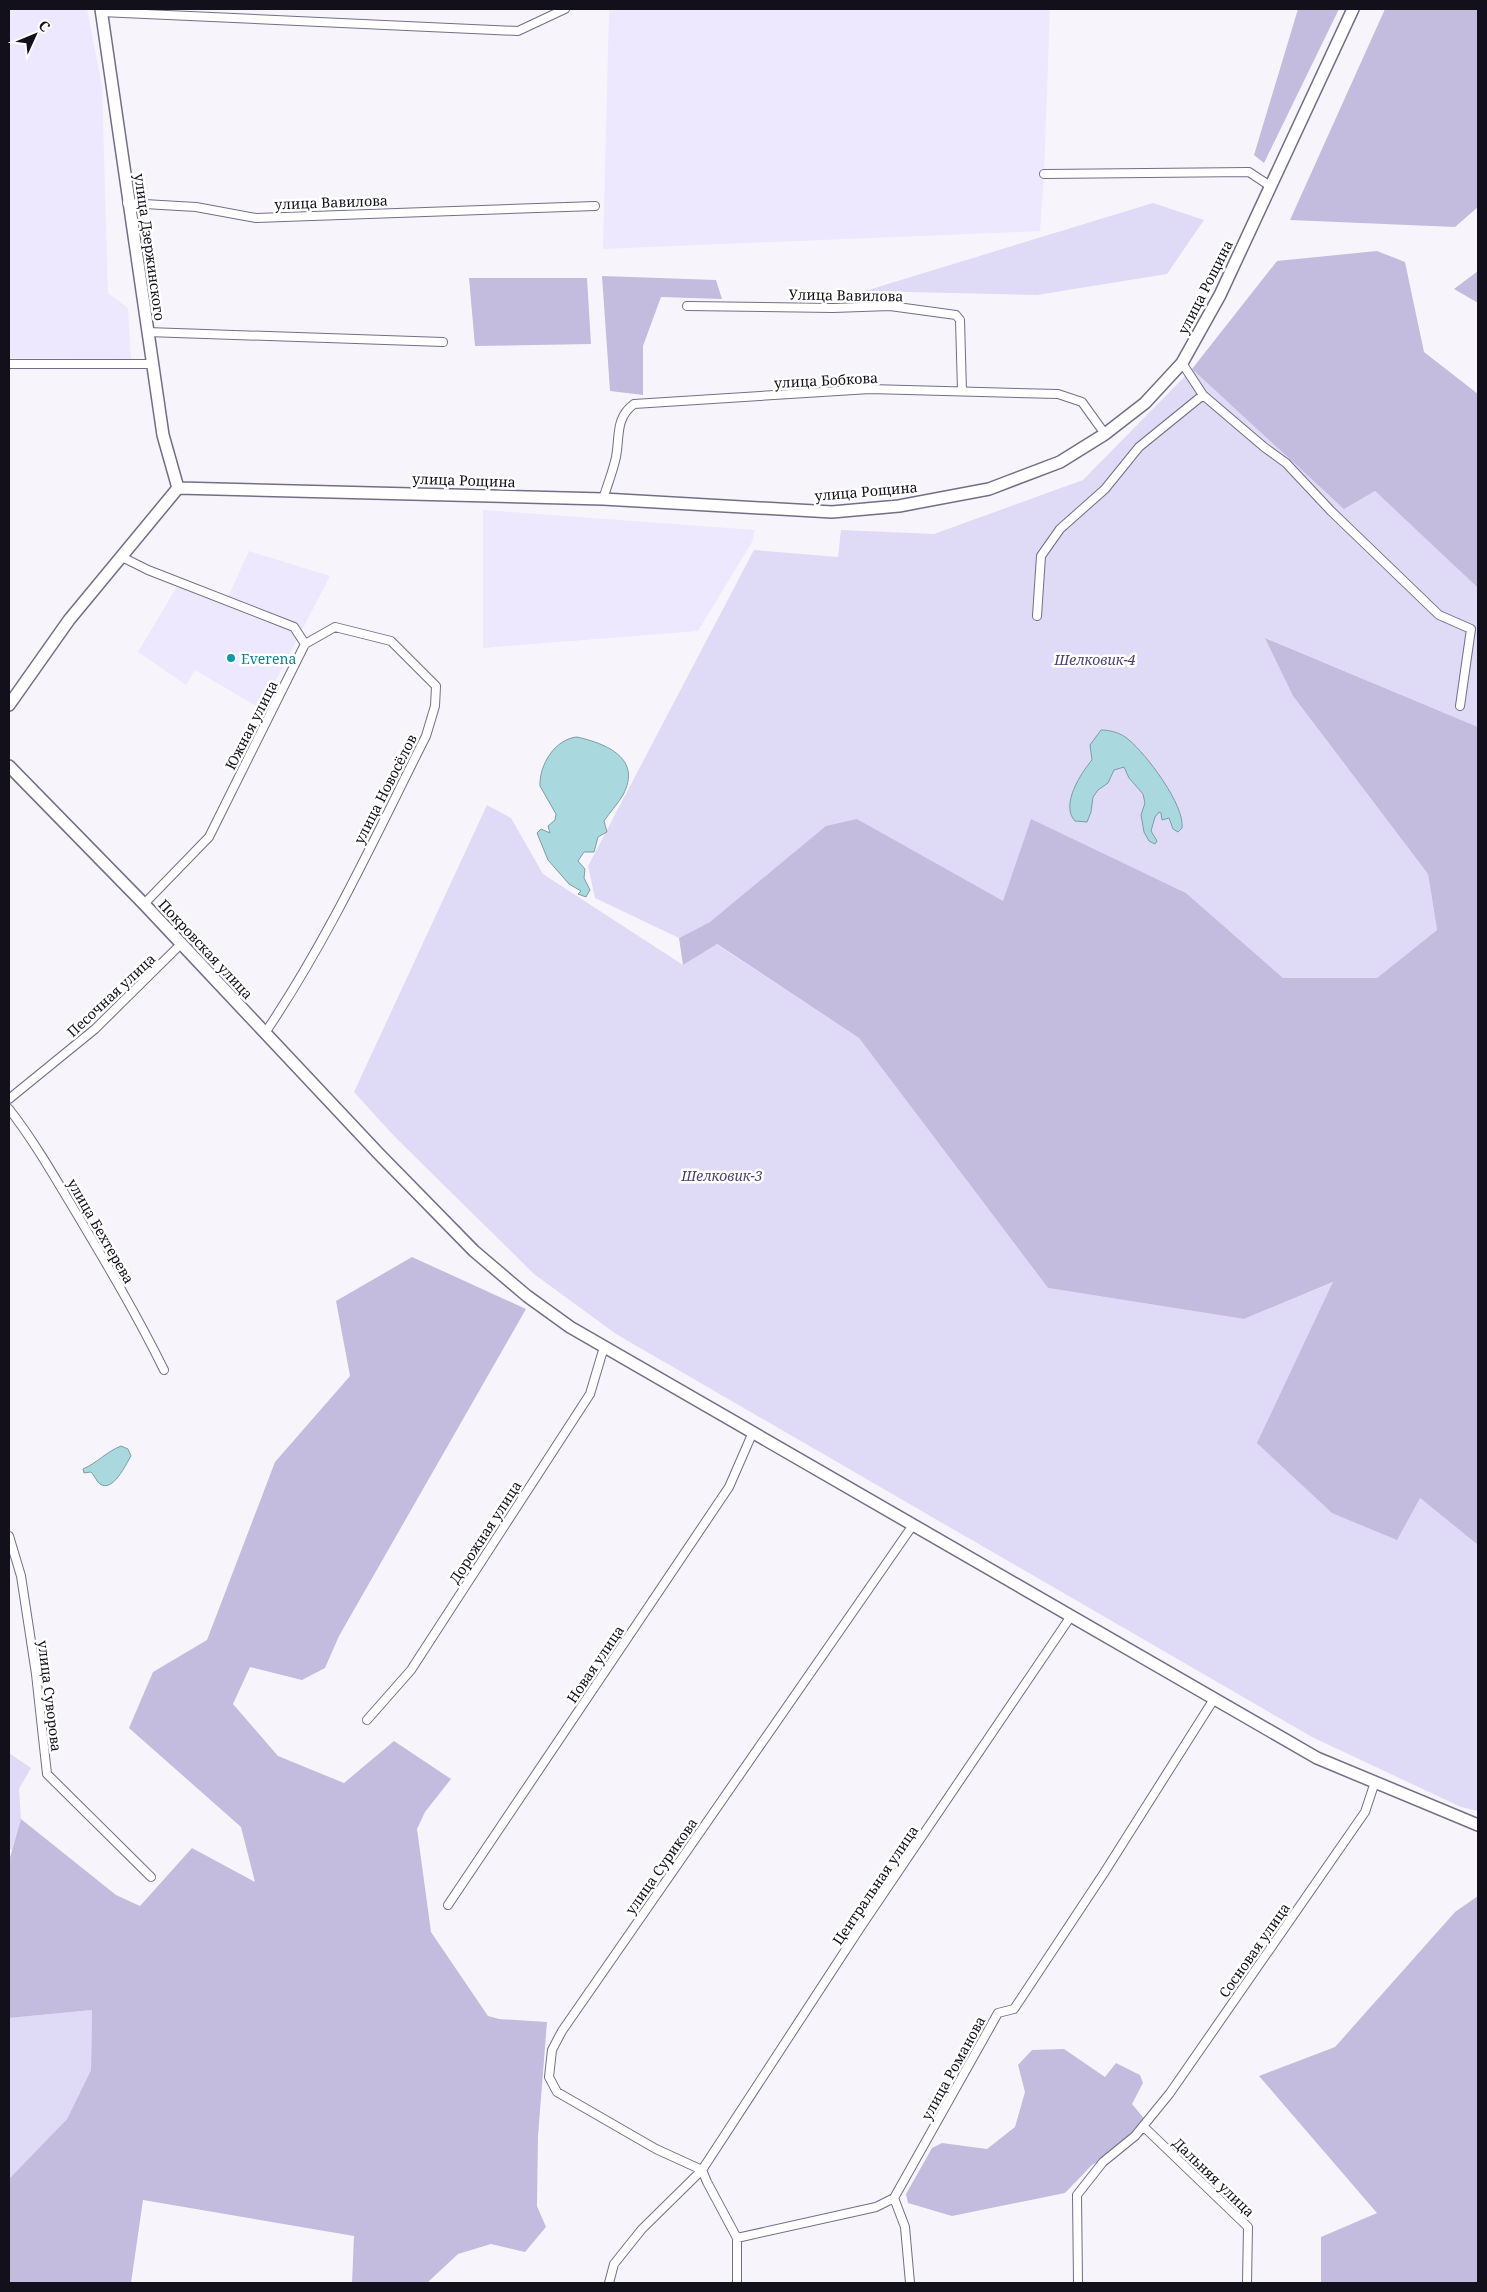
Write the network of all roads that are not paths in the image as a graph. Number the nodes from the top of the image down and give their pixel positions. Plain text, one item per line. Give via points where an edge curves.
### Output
1 (565, 9) edge
2 (1353, 9) edge
3 (101, 10) edge
4 (1044, 174) dead end
5 (1270, 186) junction
6 (127, 202) junction
7 (595, 206) dead end
8 (687, 306) dead end
9 (147, 332) junction
10 (443, 342) dead end
11 (1182, 363) junction
12 (9, 364) edge
13 (152, 364) junction
14 (962, 391) junction
15 (1203, 395) junction
16 (1105, 434) junction
17 (178, 488) junction
18 (603, 499) junction
19 (122, 557) junction
20 (1037, 616) dead end
21 (305, 644) junction
22 (9, 705) edge
23 (1460, 706) dead end
24 (9, 766) edge
25 (144, 904) junction
26 (181, 944) junction
27 (265, 1034) junction
28 (9, 1098) edge
29 (9, 1109) edge
30 (604, 1347) junction
31 (164, 1370) dead end
32 (753, 1432) junction
33 (913, 1525) junction
34 (9, 1536) edge
35 (1071, 1616) junction
36 (1214, 1699) junction
37 (367, 1720) dead end
38 (1375, 1782) junction
39 (1478, 1825) edge
40 (151, 1878) dead end
41 (448, 1904) dead end
42 (1143, 2126) junction
43 (702, 2170) junction
44 (894, 2198) junction
45 (737, 2238) junction
46 (609, 2283) edge
47 (738, 2283) edge
48 (910, 2283) edge
49 (1078, 2283) edge
50 (1247, 2283) edge

1 - 3 street via 518,31
2 - 5 street, улица Рощина
3 - 6 street, улица Дзержинского
4 - 5 street via 1249,172
5 - 11 street, улица Рощина via 1220,295
6 - 7 street, улица Вавилова via 196,207 256,218
6 - 9 street, улица Дзержинского
8 - 14 street, Улица Вавилова via 890,306 956,315 960,320
9 - 10 street
9 - 13 street, улица Дзержинского
11 - 15 street
11 - 16 street, улица Рощина via 1145,403
12 - 13 street
13 - 17 street, улица Дзержинского via 163,435
14 - 16 street, улица Бобкова via 1058,394 1082,402
14 - 18 street, улица Бобкова via 870,389 634,404 624,412 616,457
15 - 20 street via 1139,448 1106,488 1060,529 1041,556
15 - 23 street via 1286,463 1331,512 1438,615 1471,629
16 - 18 street, улица Рощина via 1060,462 989,489 899,506 832,512
17 - 18 street, улица Рощина
17 - 19 street
19 - 21 street via 294,627
19 - 22 street via 69,620
21 - 25 street, Южная улица via 209,838
21 - 27 street, улица Новосёлов via 335,627 391,641 436,686 435,706 426,736 330,928
24 - 25 street, Покровская улица
25 - 26 street, Покровская улица
26 - 27 street, Покровская улица
26 - 28 street, Песочная улица via 96,1029
27 - 30 street, Покровская улица via 474,1251 519,1290
29 - 31 street, улица Бехтерева via 30,1135 91,1237
30 - 32 street, Покровская улица
30 - 37 street, Дорожная улица via 590,1394 411,1670
32 - 33 street, Покровская улица
32 - 41 street, Новая улица via 729,1487
33 - 35 street, Покровская улица
33 - 43 street, улица Сурикова via 562,2031 552,2050 549,2077 557,2092 656,2149
34 - 40 street, улица Суворова via 21,1576 47,1774
35 - 36 street, Покровская улица
35 - 43 street, Центральная улица via 860,1928
36 - 38 street, Покровская улица via 1317,1758
36 - 44 street, улица Романова via 1014,2009 998,2013
38 - 39 street, Покровская улица
38 - 42 street, Сосновая улица via 1364,1812 1170,2093
42 - 49 street, Сосновая улица via 1103,2162 1077,2195
42 - 50 street, Дальняя улица via 1248,2227
43 - 45 street
43 - 46 street, Центральная улица via 642,2229 614,2264
44 - 45 street via 876,2207
44 - 48 street via 905,2227
45 - 47 street

